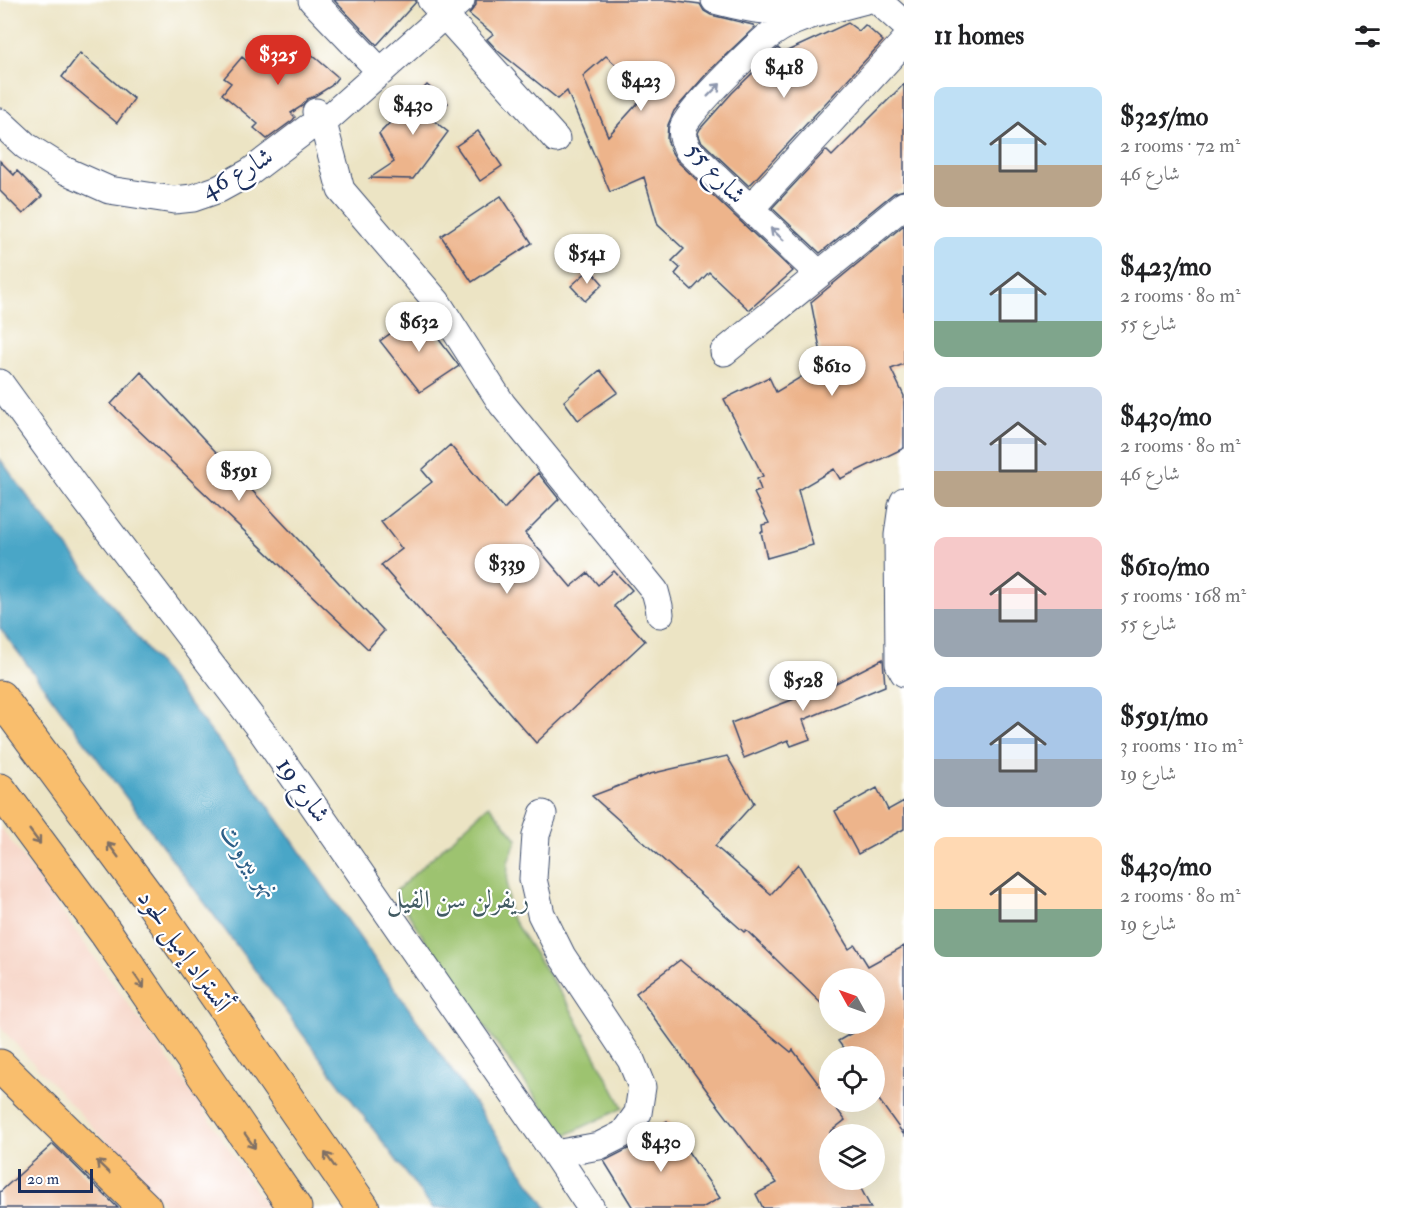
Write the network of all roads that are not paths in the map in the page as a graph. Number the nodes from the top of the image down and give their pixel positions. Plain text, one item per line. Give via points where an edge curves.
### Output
1 (312, 0) edge
2 (715, 0) edge
3 (812, 0) edge
4 (866, 0) edge
5 (877, 0) edge
6 (442, 4) edge
7 (904, 24) edge
8 (904, 42) edge
9 (376, 66) junction
10 (316, 121) junction
11 (0, 122) edge
12 (556, 139) dead end
13 (904, 205) edge
14 (750, 209) junction
15 (819, 274) junction
16 (724, 352) dead end
17 (0, 382) edge
18 (904, 501) edge
19 (660, 614) dead end
20 (904, 673) edge
21 (0, 697) edge
22 (0, 790) edge
23 (543, 814) dead end
24 (5, 1081) edge
25 (555, 1154) junction
26 (145, 1208) edge
27 (295, 1208) edge
28 (363, 1208) edge
29 (591, 1208) edge

1 - 9 street
2 - 3 street via 771,10
14 -> 4 street, شارع 55 via 688,150 682,137 687,119 768,36 790,23
5 - 7 street
6 - 9 street, شارع 46
6 - 12 street
8 - 14 street
9 - 10 street, شارع 46
10 - 11 street, شارع 46 via 250,172 219,189 174,200 109,190 63,170 26,146
10 - 19 street via 341,190 437,302 502,404 655,591
13 - 15 street
15 -> 14 street, شارع 55
15 - 16 street
17 - 25 street, شارع 19 via 76,489 263,733
18 - 20 street via 898,535 899,664
28 -> 21 main road, أتستراد إميل لحود via 148,897
22 -> 27 main road, أتستراد إميل لحود via 106,933
23 - 25 street via 536,835 533,879 541,914 562,956 631,1060 642,1088 638,1113 623,1134 599,1146
26 -> 24 main road
25 - 29 street, شارع 19

